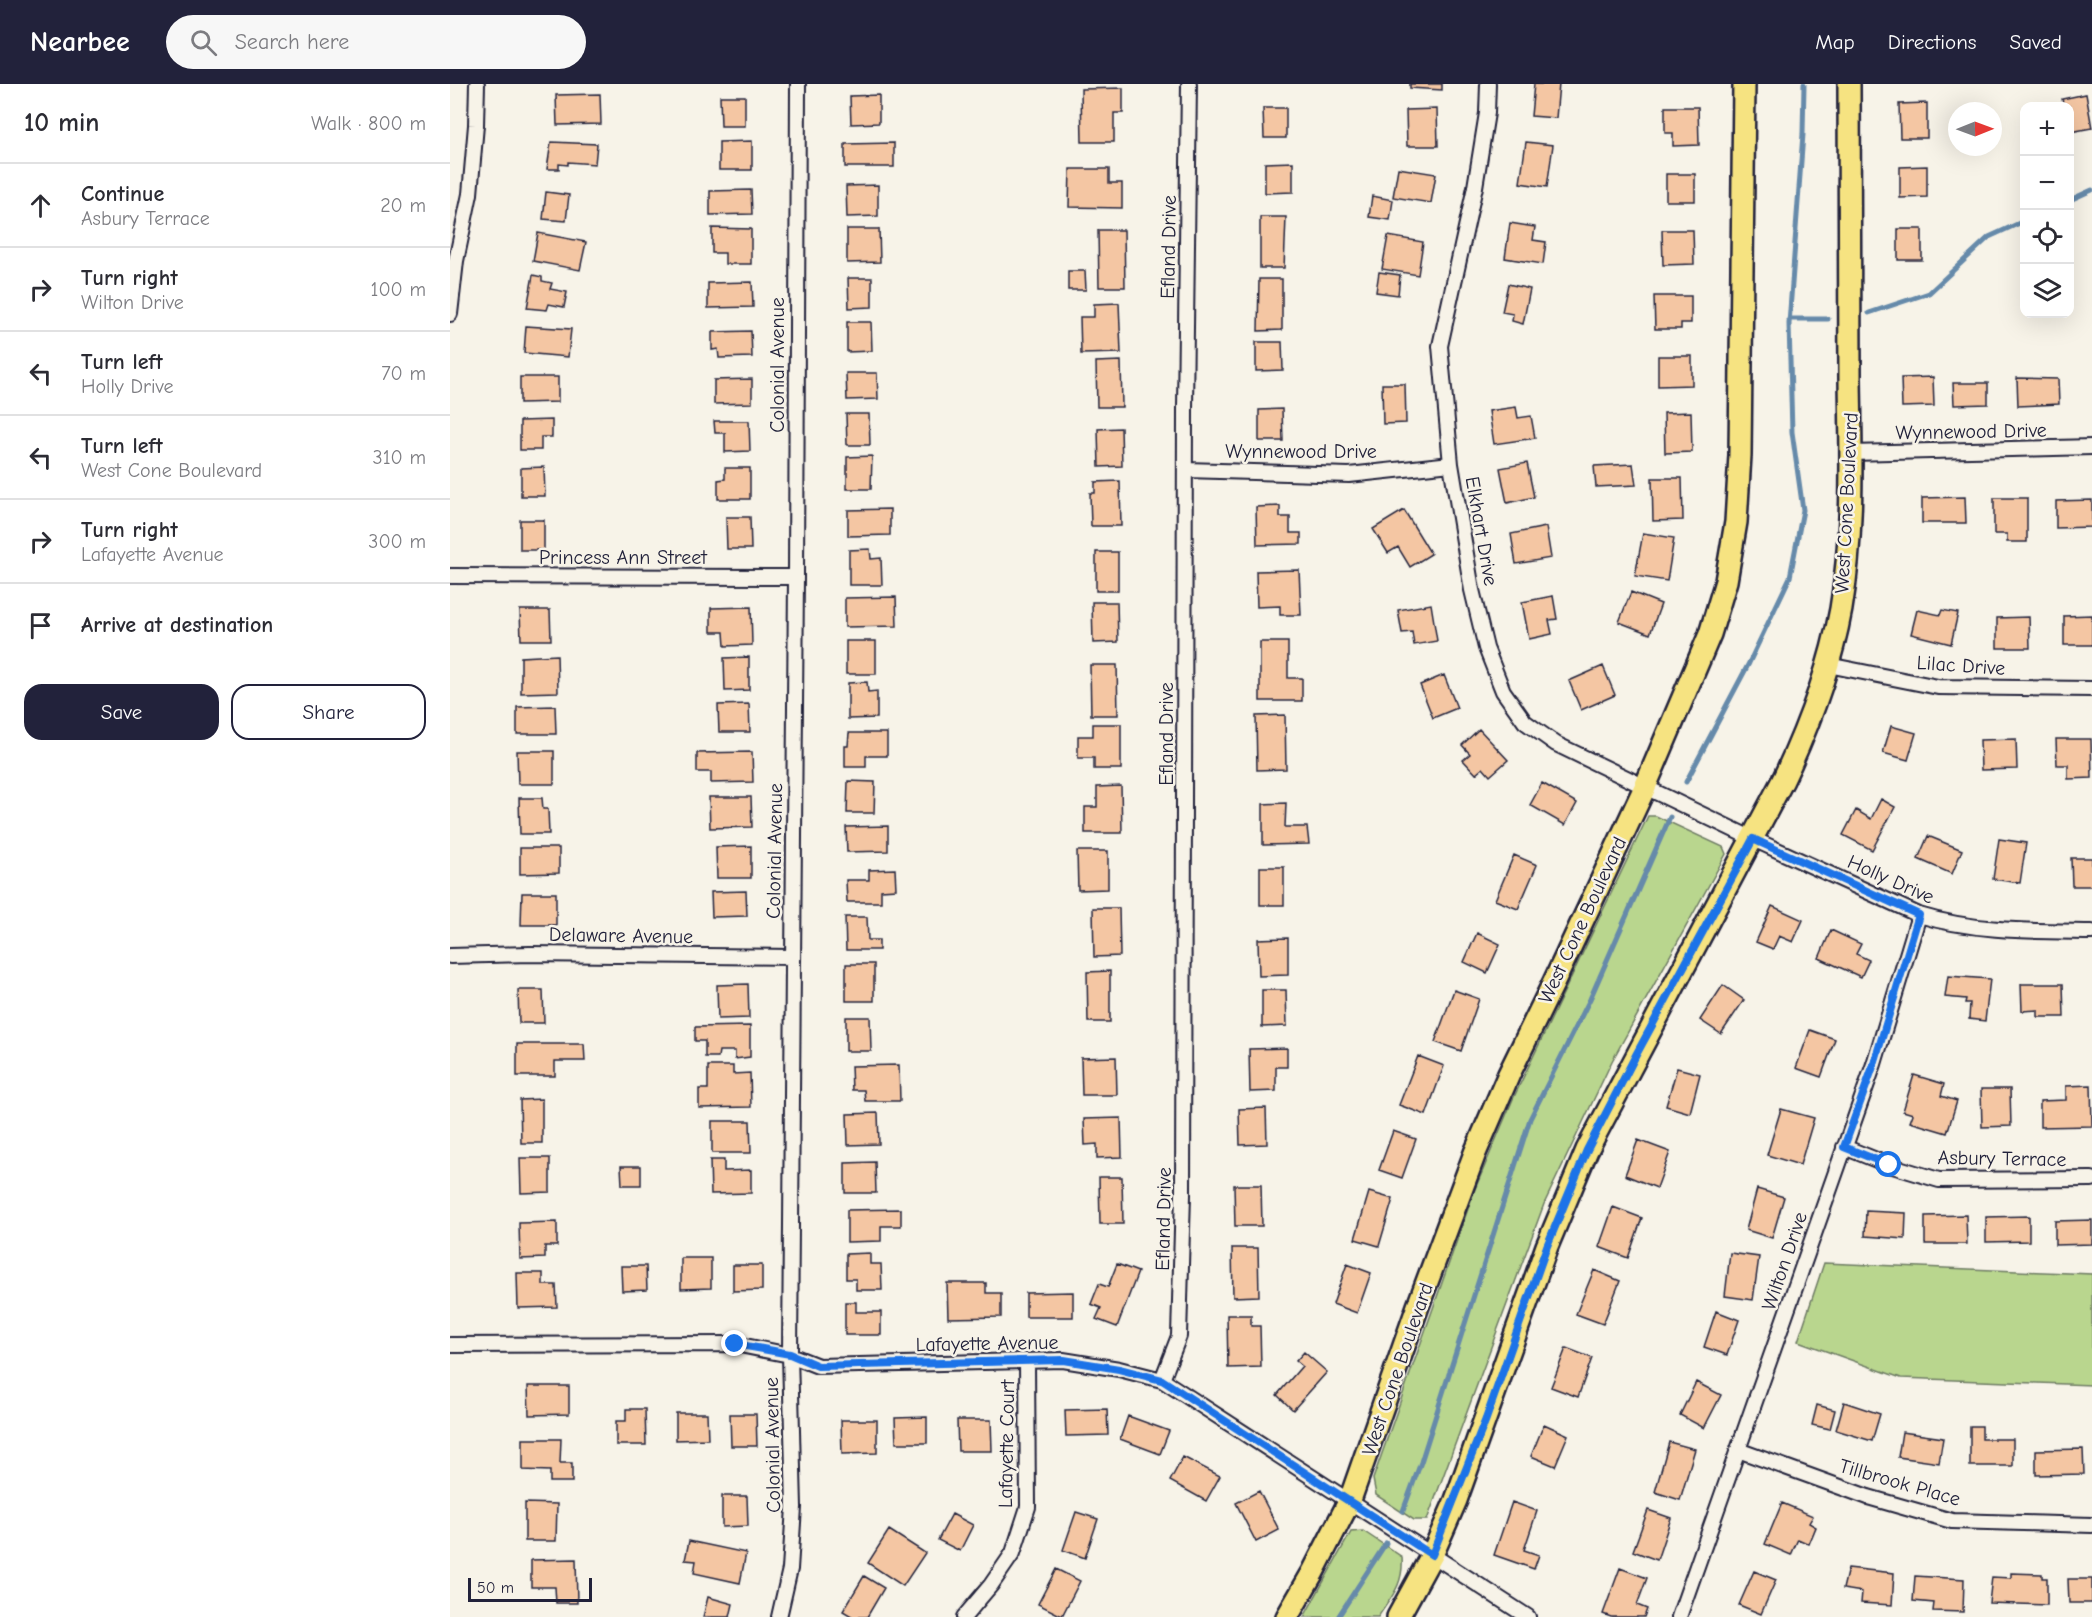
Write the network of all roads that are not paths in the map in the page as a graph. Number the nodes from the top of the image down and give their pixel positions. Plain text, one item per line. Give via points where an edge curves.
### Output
1 (477, 84) edge
2 (798, 84) edge
3 (1189, 84) edge
4 (1488, 84) edge
5 (1744, 84) edge
6 (1849, 84) edge
7 (453, 261) edge
8 (450, 314) edge
9 (2092, 447) edge
10 (1851, 453) junction
11 (1451, 464) junction
12 (1186, 470) junction
13 (450, 576) edge
14 (796, 577) junction
15 (1828, 665) junction
16 (2092, 689) edge
17 (1644, 787) junction
18 (1753, 839) junction
19 (1919, 915) junction
20 (2092, 932) edge
21 (450, 956) edge
22 (792, 957) junction
23 (1844, 1147) junction
24 (2092, 1179) edge
25 (450, 1345) edge
26 (790, 1354) junction
27 (1027, 1360) junction
28 (1162, 1380) junction
29 (1738, 1450) junction
30 (1350, 1500) junction
31 (2092, 1525) edge
32 (1432, 1555) junction
33 (779, 1617) edge
34 (964, 1617) edge
35 (1287, 1617) edge
36 (1398, 1617) edge
37 (1528, 1617) edge
38 (1679, 1617) edge

1 - 7 street via 470,194
2 - 14 street, Colonial Avenue
3 - 12 street, Efland Drive
4 - 11 street, Elkhart Drive via 1475,187 1440,346
5 - 17 main road, West Cone Boulevard via 1736,522 1726,581 1710,634
6 - 10 main road, West Cone Boulevard
7 - 8 street
9 - 10 street, Wynnewood Drive
10 - 15 main road, West Cone Boulevard via 1847,566
11 - 12 street, Wynnewood Drive via 1349,475
11 - 17 street, Elkhart Drive via 1472,590 1486,648 1503,691 1525,722 1556,744
12 - 28 street, Efland Drive via 1183,1195 1179,1336
13 - 14 street, Princess Ann Street
14 - 22 street, Colonial Avenue
15 - 16 street, Lilac Drive via 1938,687
15 - 18 main road, West Cone Boulevard via 1806,730
17 - 18 street, Elkhart Drive
17 - 30 main road, West Cone Boulevard via 1475,1153
18 - 19 street, Holly Drive
18 - 32 main road, West Cone Boulevard via 1587,1150 1547,1246 1486,1419
19 - 20 street, Holly Drive via 1964,925
19 - 23 street, Wilton Drive via 1874,1064
21 - 22 street, Delaware Avenue
22 - 26 street, Colonial Avenue
23 - 24 street, Asbury Terrace via 1939,1180
23 - 29 street, Wilton Drive
25 - 26 street, Lafayette Avenue via 735,1344
26 - 27 street, Lafayette Avenue via 818,1366
26 - 33 street, Colonial Avenue via 794,1507 790,1569
27 - 28 street, Lafayette Avenue via 1064,1360
27 - 34 street, Lafayette Court via 1028,1507 1013,1553
28 - 30 street, Lafayette Avenue
29 - 31 street, Tillbrook Place via 1868,1497 1952,1521
29 - 38 street, Wilton Drive
30 - 32 street, Lafayette Avenue
30 - 35 main road, West Cone Boulevard
32 - 36 main road, West Cone Boulevard
32 - 37 street, Lafayette Avenue

